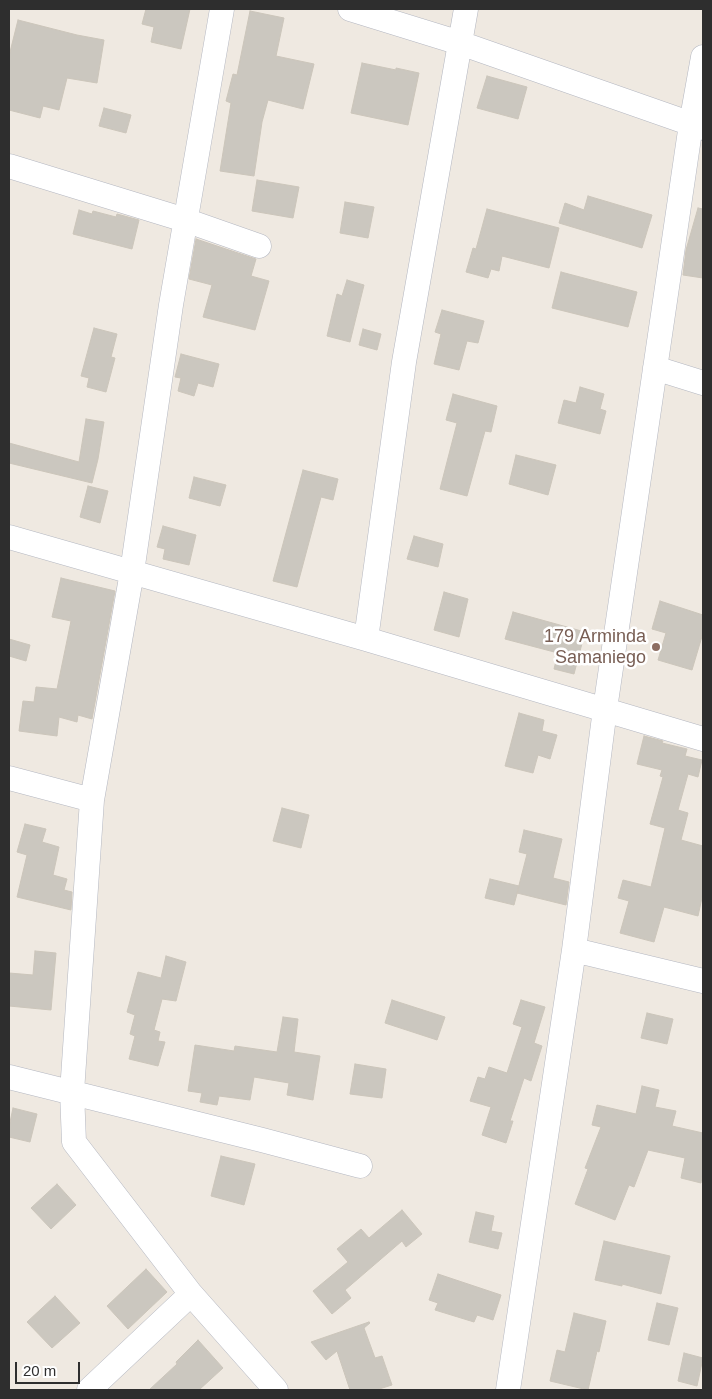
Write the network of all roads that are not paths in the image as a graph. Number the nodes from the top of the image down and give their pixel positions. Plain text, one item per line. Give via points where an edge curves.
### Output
1 (222, 9) edge
2 (350, 9) edge
3 (466, 9) edge
4 (460, 43) junction
5 (703, 57) edge
6 (697, 126) edge
7 (9, 166) edge
8 (185, 220) junction
9 (259, 246) dead end
10 (655, 368) junction
11 (703, 383) edge
12 (9, 537) edge
13 (132, 572) junction
14 (366, 639) junction
15 (605, 709) junction
16 (703, 740) edge
17 (9, 778) edge
18 (92, 800) junction
19 (574, 950) junction
20 (703, 981) edge
21 (9, 1077) edge
22 (72, 1092) junction
23 (360, 1166) dead end
24 (191, 1294) junction
25 (88, 1390) edge
26 (276, 1390) edge
27 (508, 1390) edge

1 - 8 street
2 - 4 street
3 - 4 street
4 - 6 street
4 - 14 street via 404,362
5 - 6 street
6 - 10 street
7 - 8 street
8 - 9 street
8 - 13 street
10 - 11 street
10 - 15 street
12 - 13 street
13 - 14 street
13 - 18 street
14 - 15 street
15 - 16 street
15 - 19 street
17 - 18 street
18 - 22 street
19 - 20 street
19 - 27 street
21 - 22 street
22 - 23 street
22 - 24 street via 74,1142
24 - 25 street
24 - 26 street

